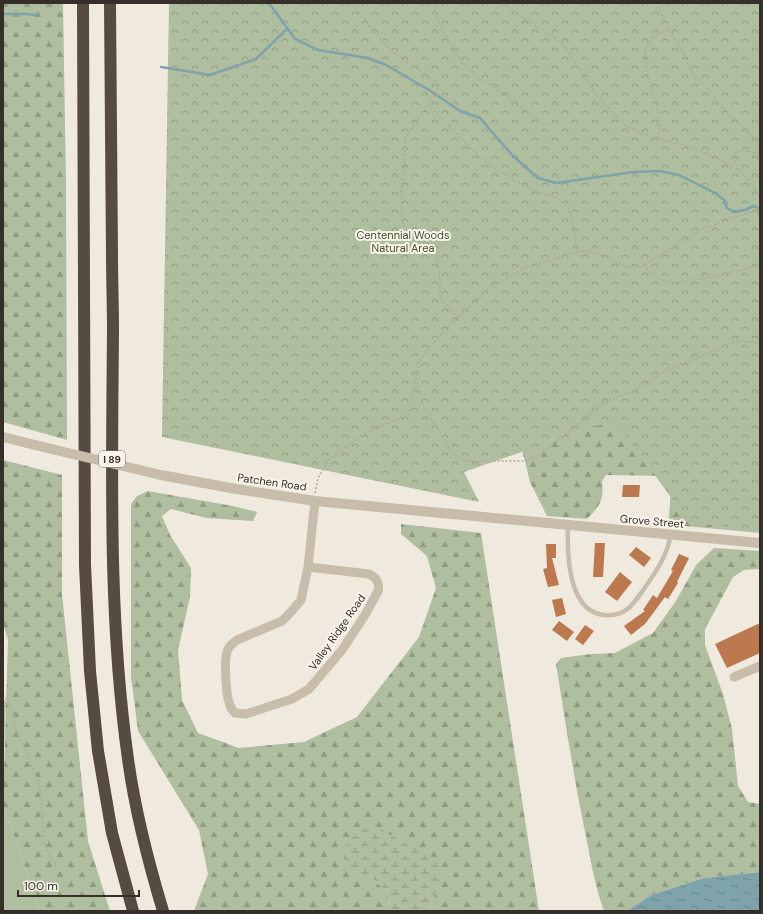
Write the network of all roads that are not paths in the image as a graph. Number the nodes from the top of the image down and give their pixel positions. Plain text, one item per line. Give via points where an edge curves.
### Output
1 (83, 3) edge
2 (110, 3) edge
3 (3, 437) edge
4 (315, 501) junction
5 (542, 522) joint
6 (568, 525) junction
7 (671, 534) junction
8 (760, 543) edge
9 (308, 567) junction
10 (760, 666) edge
11 (734, 677) dead end
12 (133, 911) edge
13 (163, 911) edge

1 - 12 highway, I 89 via 87,626 94,724 103,787 114,841
2 - 13 highway, I 89 via 114,602 128,761 142,835
3 - 4 street, Patchen Road, bridge via 161,476
4 - 5 street, Patchen Road
4 - 9 street, Valley Ridge Road
5 - 6 street, Grove Street
6 - 7 street, Grove Street
6 - 7 lane via 568,555 577,595 586,608 606,615 623,612 634,603 663,561
7 - 8 street, Grove Street
9 - 9 street, Valley Ridge Road via 301,600 290,613 282,621 237,640 228,648 228,699 235,713 246,714 292,699 309,689 342,650 378,592 377,580 368,574
10 - 11 street

